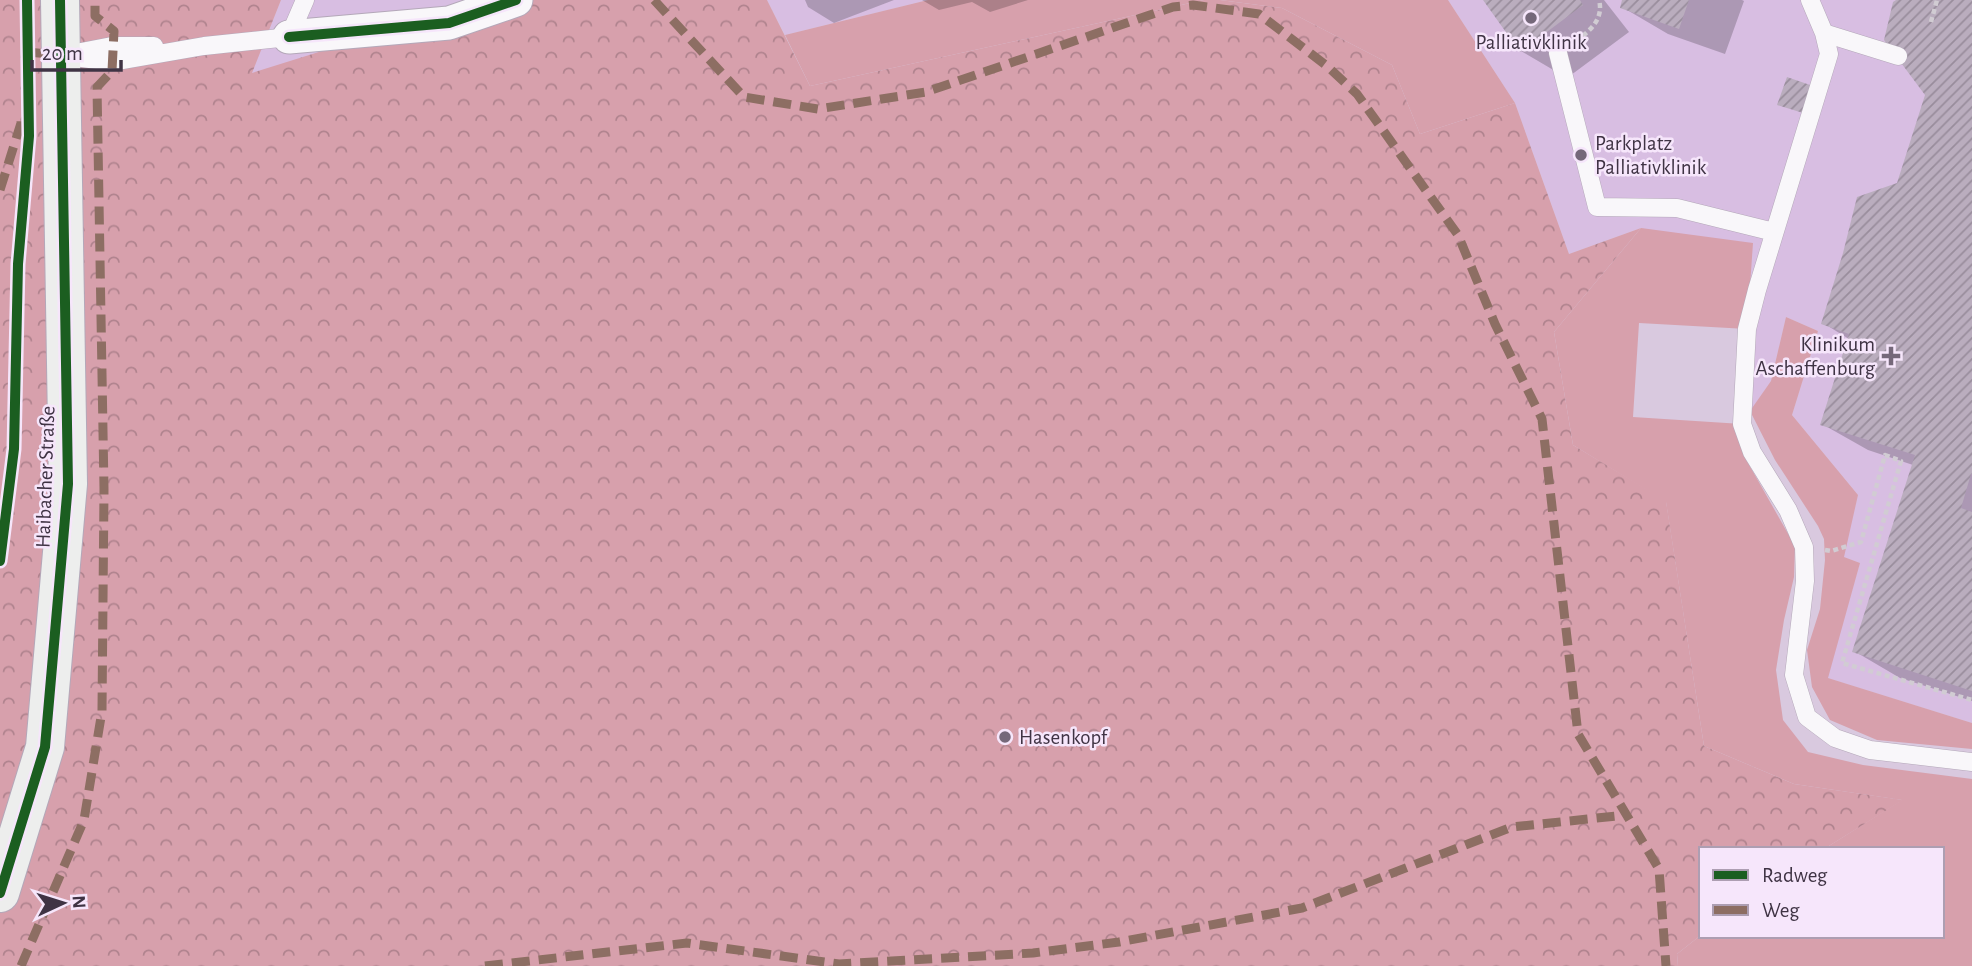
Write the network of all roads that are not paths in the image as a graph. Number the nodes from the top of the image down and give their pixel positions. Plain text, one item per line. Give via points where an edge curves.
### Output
1 (60, 0) edge
2 (306, 0) edge
3 (516, 0) edge
4 (1810, 0) edge
5 (1824, 33) junction
6 (289, 37) junction
7 (1558, 53) dead end
8 (60, 55) junction
9 (1898, 56) dead end
10 (1774, 232) junction
11 (1972, 762) edge
12 (0, 893) edge

1 - 8 street, Haibacher Straße
2 - 6 lane
3 - 6 street via 449,23
4 - 5 lane
5 - 9 lane
5 - 10 lane via 1829,54
6 - 8 lane via 112,62
7 - 10 lane via 1597,207 1677,208
8 - 12 street, Haibacher Straße via 68,484 45,747
10 - 11 lane via 1747,330 1742,424 1752,452 1788,510 1804,547 1805,581 1794,676 1807,717 1835,738 1870,750

